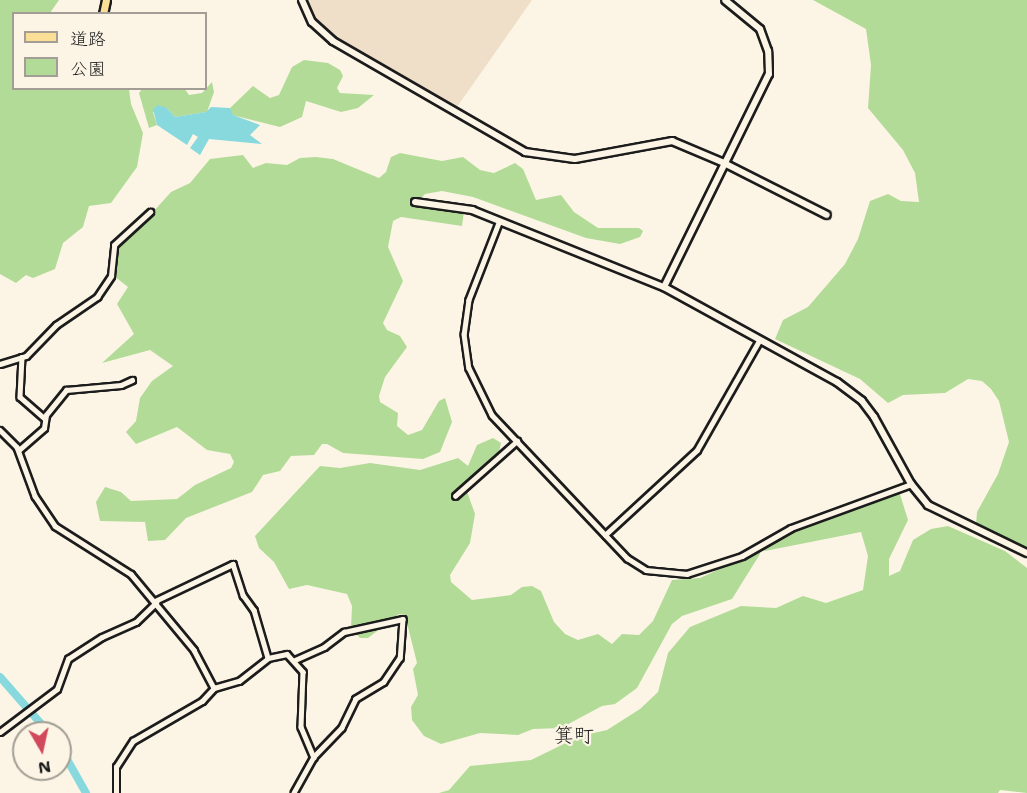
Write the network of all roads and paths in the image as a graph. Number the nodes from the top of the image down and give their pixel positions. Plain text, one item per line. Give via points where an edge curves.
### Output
1 (302, 0) edge
2 (725, 0) edge
3 (724, 163) junction
4 (415, 202) dead end
5 (150, 212) dead end
6 (827, 215) dead end
7 (499, 223) junction
8 (664, 287) junction
9 (759, 341) junction
10 (22, 357) junction
11 (0, 364) edge
12 (132, 380) dead end
13 (45, 419) junction
14 (0, 430) edge
15 (517, 441) junction
16 (19, 450) junction
17 (911, 484) junction
18 (455, 496) dead end
19 (605, 535) junction
20 (1027, 553) edge
21 (156, 602) junction
22 (268, 658) junction
23 (295, 660) junction
24 (214, 688) junction
25 (0, 732) edge
26 (314, 757) junction
27 (116, 793) edge
28 (294, 793) edge

1 - 3 street via 312,22 333,41 525,152 575,159 672,141
2 - 3 street via 760,29 768,51 769,74
3 - 6 street
3 - 8 street
4 - 7 street via 452,204
5 - 10 street via 114,245 111,276 97,297 56,325
7 - 8 street
7 - 15 street via 469,300 464,334 469,368 479,392 492,416
8 - 9 street
9 - 17 street via 837,382 862,401
9 - 19 street via 697,450
10 - 11 street
10 - 13 street via 20,397
12 - 13 street via 66,390
13 - 16 street via 39,434
14 - 16 street
15 - 18 street
15 - 19 street
16 - 21 street via 35,496 55,526 131,574
17 - 19 street via 791,528 742,556 687,574 646,570 627,558
17 - 20 street via 935,512
21 - 22 street via 233,564 243,595 254,610
21 - 24 street via 194,650
21 - 25 street via 136,622 102,637 68,659 63,664 59,686
22 - 23 street via 287,654
22 - 24 street via 239,681
23 - 26 street via 303,672 301,727
23 - 26 street via 324,647 344,632 403,619 402,650 393,669 384,682 356,699 342,728
24 - 27 street via 202,701 127,747 116,767
26 - 28 street

